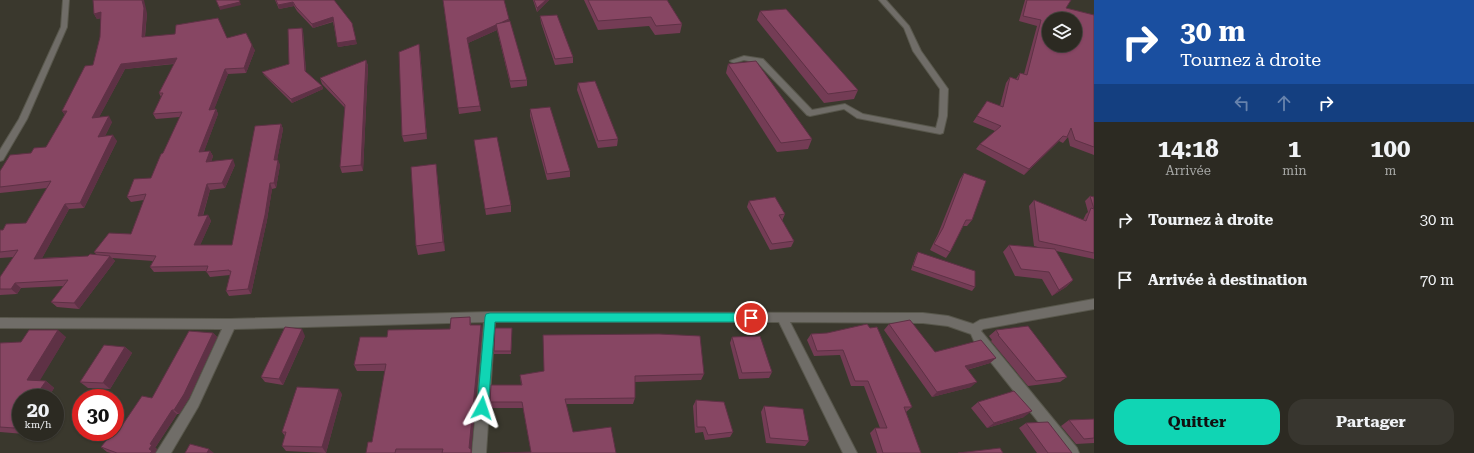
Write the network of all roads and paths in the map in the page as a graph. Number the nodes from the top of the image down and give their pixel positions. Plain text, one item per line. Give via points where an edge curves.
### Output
1 (66, 0) edge
2 (882, 0) edge
3 (734, 61) dead end
4 (0, 158) edge
5 (1094, 304) edge
6 (490, 317) junction
7 (782, 318) junction
8 (0, 323) edge
9 (230, 324) junction
10 (976, 330) junction
11 (163, 453) edge
12 (479, 453) edge
13 (850, 453) edge
14 (1072, 453) edge

1 - 4 street via 64,27 23,119
2 - 3 street via 907,27 917,51 944,89 940,132 860,116 845,106 810,112 760,61 744,58
5 - 10 street via 980,325
6 - 7 street
6 - 9 street
6 - 12 street
7 - 10 street via 923,318 948,321
7 - 13 street
8 - 9 street
9 - 11 street via 194,403
10 - 14 street via 978,337

